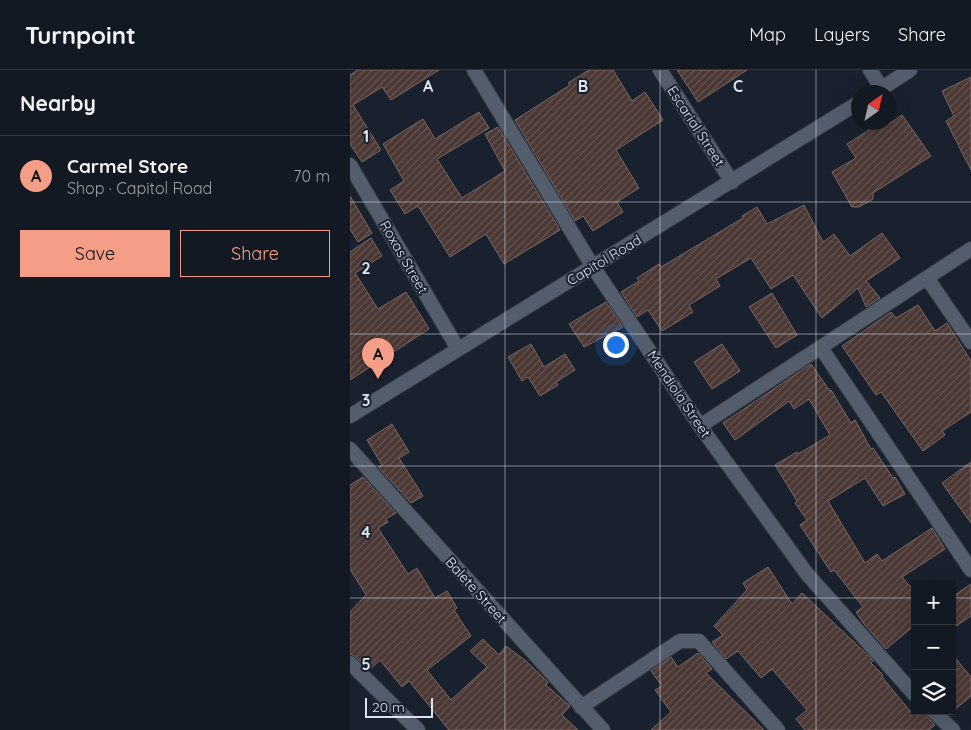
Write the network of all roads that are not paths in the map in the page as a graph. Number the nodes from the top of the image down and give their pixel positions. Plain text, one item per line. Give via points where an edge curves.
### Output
1 (474, 70) edge
2 (660, 70) edge
3 (870, 70) edge
4 (910, 70) edge
5 (876, 85) edge
6 (888, 85) edge
7 (851, 107) edge
8 (350, 165) edge
9 (732, 182) junction
10 (971, 249) edge
11 (593, 266) junction
12 (927, 278) junction
13 (971, 342) edge
14 (821, 348) junction
15 (458, 349) junction
16 (350, 416) edge
17 (700, 426) junction
18 (350, 449) edge
19 (971, 570) edge
20 (350, 662) edge
21 (911, 691) edge
22 (581, 707) junction
23 (937, 715) edge
24 (418, 730) edge
25 (603, 730) edge
26 (778, 730) edge
27 (953, 730) edge

1 - 11 street, Mendiola Street
2 - 9 street, Escarial Street
3 - 5 street
4 - 6 street
7 - 9 street, Capitol Road
8 - 15 street, Roxas Street
9 - 11 street, Capitol Road
10 - 12 street
11 - 15 street, Capitol Road
11 - 17 street, Mendiola Street
12 - 13 street
12 - 14 street
14 - 17 street
14 - 19 street
15 - 16 street, Capitol Road
17 - 21 street, Mendiola Street via 807,574
18 - 22 street, Balete Street
20 - 24 street
22 - 25 street, Balete Street
22 - 26 street via 680,640 699,641
23 - 27 street

